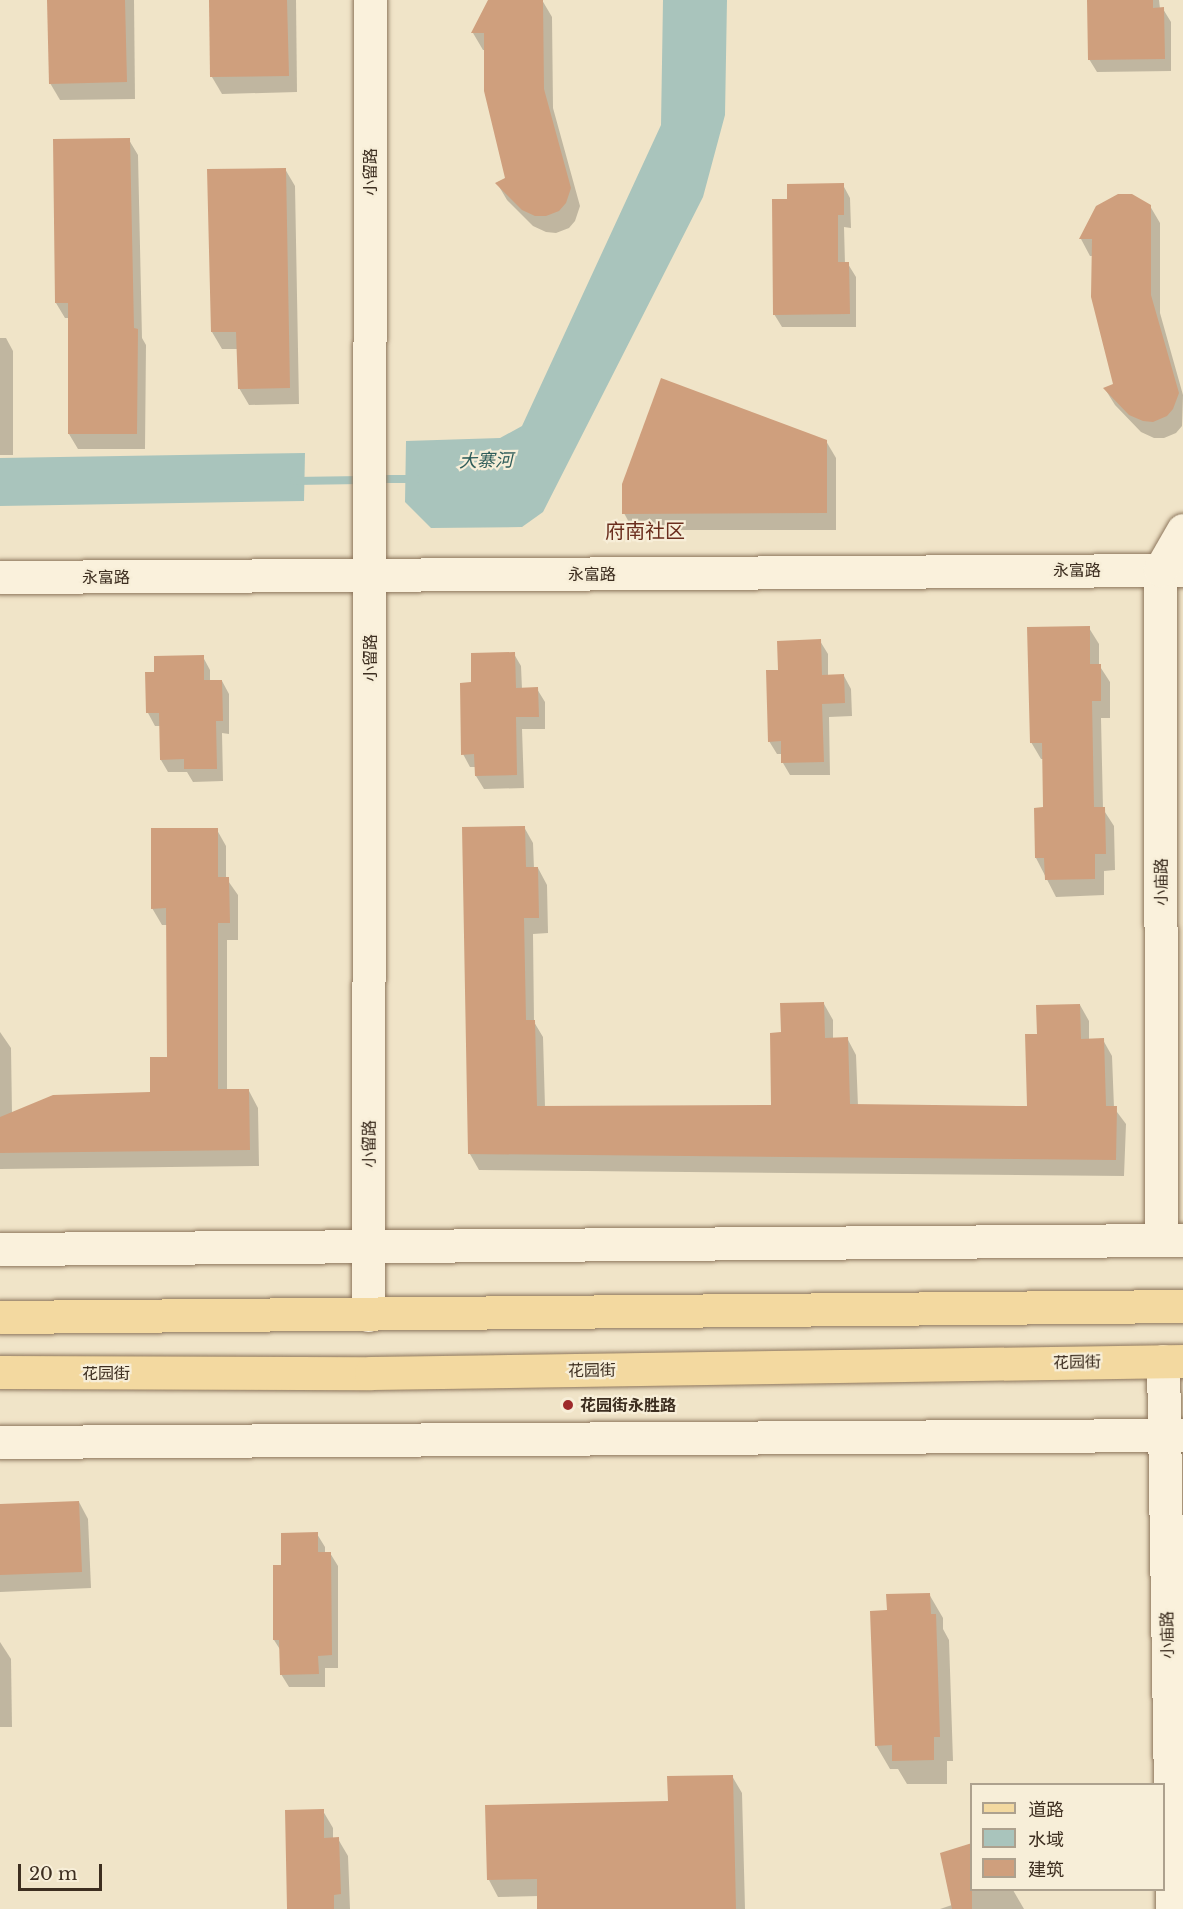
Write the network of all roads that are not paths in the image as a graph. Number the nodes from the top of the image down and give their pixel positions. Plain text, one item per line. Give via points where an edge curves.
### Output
1 (370, 0) edge
2 (1183, 530) edge
3 (1171, 570) edge
4 (371, 576) junction
5 (0, 577) edge
6 (1172, 1240) edge
7 (369, 1245) junction
8 (0, 1249) edge
9 (1183, 1306) edge
10 (368, 1316) junction
11 (0, 1317) edge
12 (1173, 1361) edge
13 (0, 1372) edge
14 (1174, 1435) edge
15 (0, 1442) edge
16 (1172, 1909) edge

1 - 4 street, 小留路
2 - 3 street, 小庙路
3 - 4 street, 永富路
3 - 6 street, 小庙路
4 - 5 street, 永富路
4 - 7 street, 小留路
6 - 7 street
7 - 8 street
7 - 10 street, 小留路
9 - 10 main road
10 - 11 main road
12 - 13 main road, 花园街 via 371,1373
12 - 14 street, 小庙路
14 - 15 street
14 - 16 street, 小庙路

